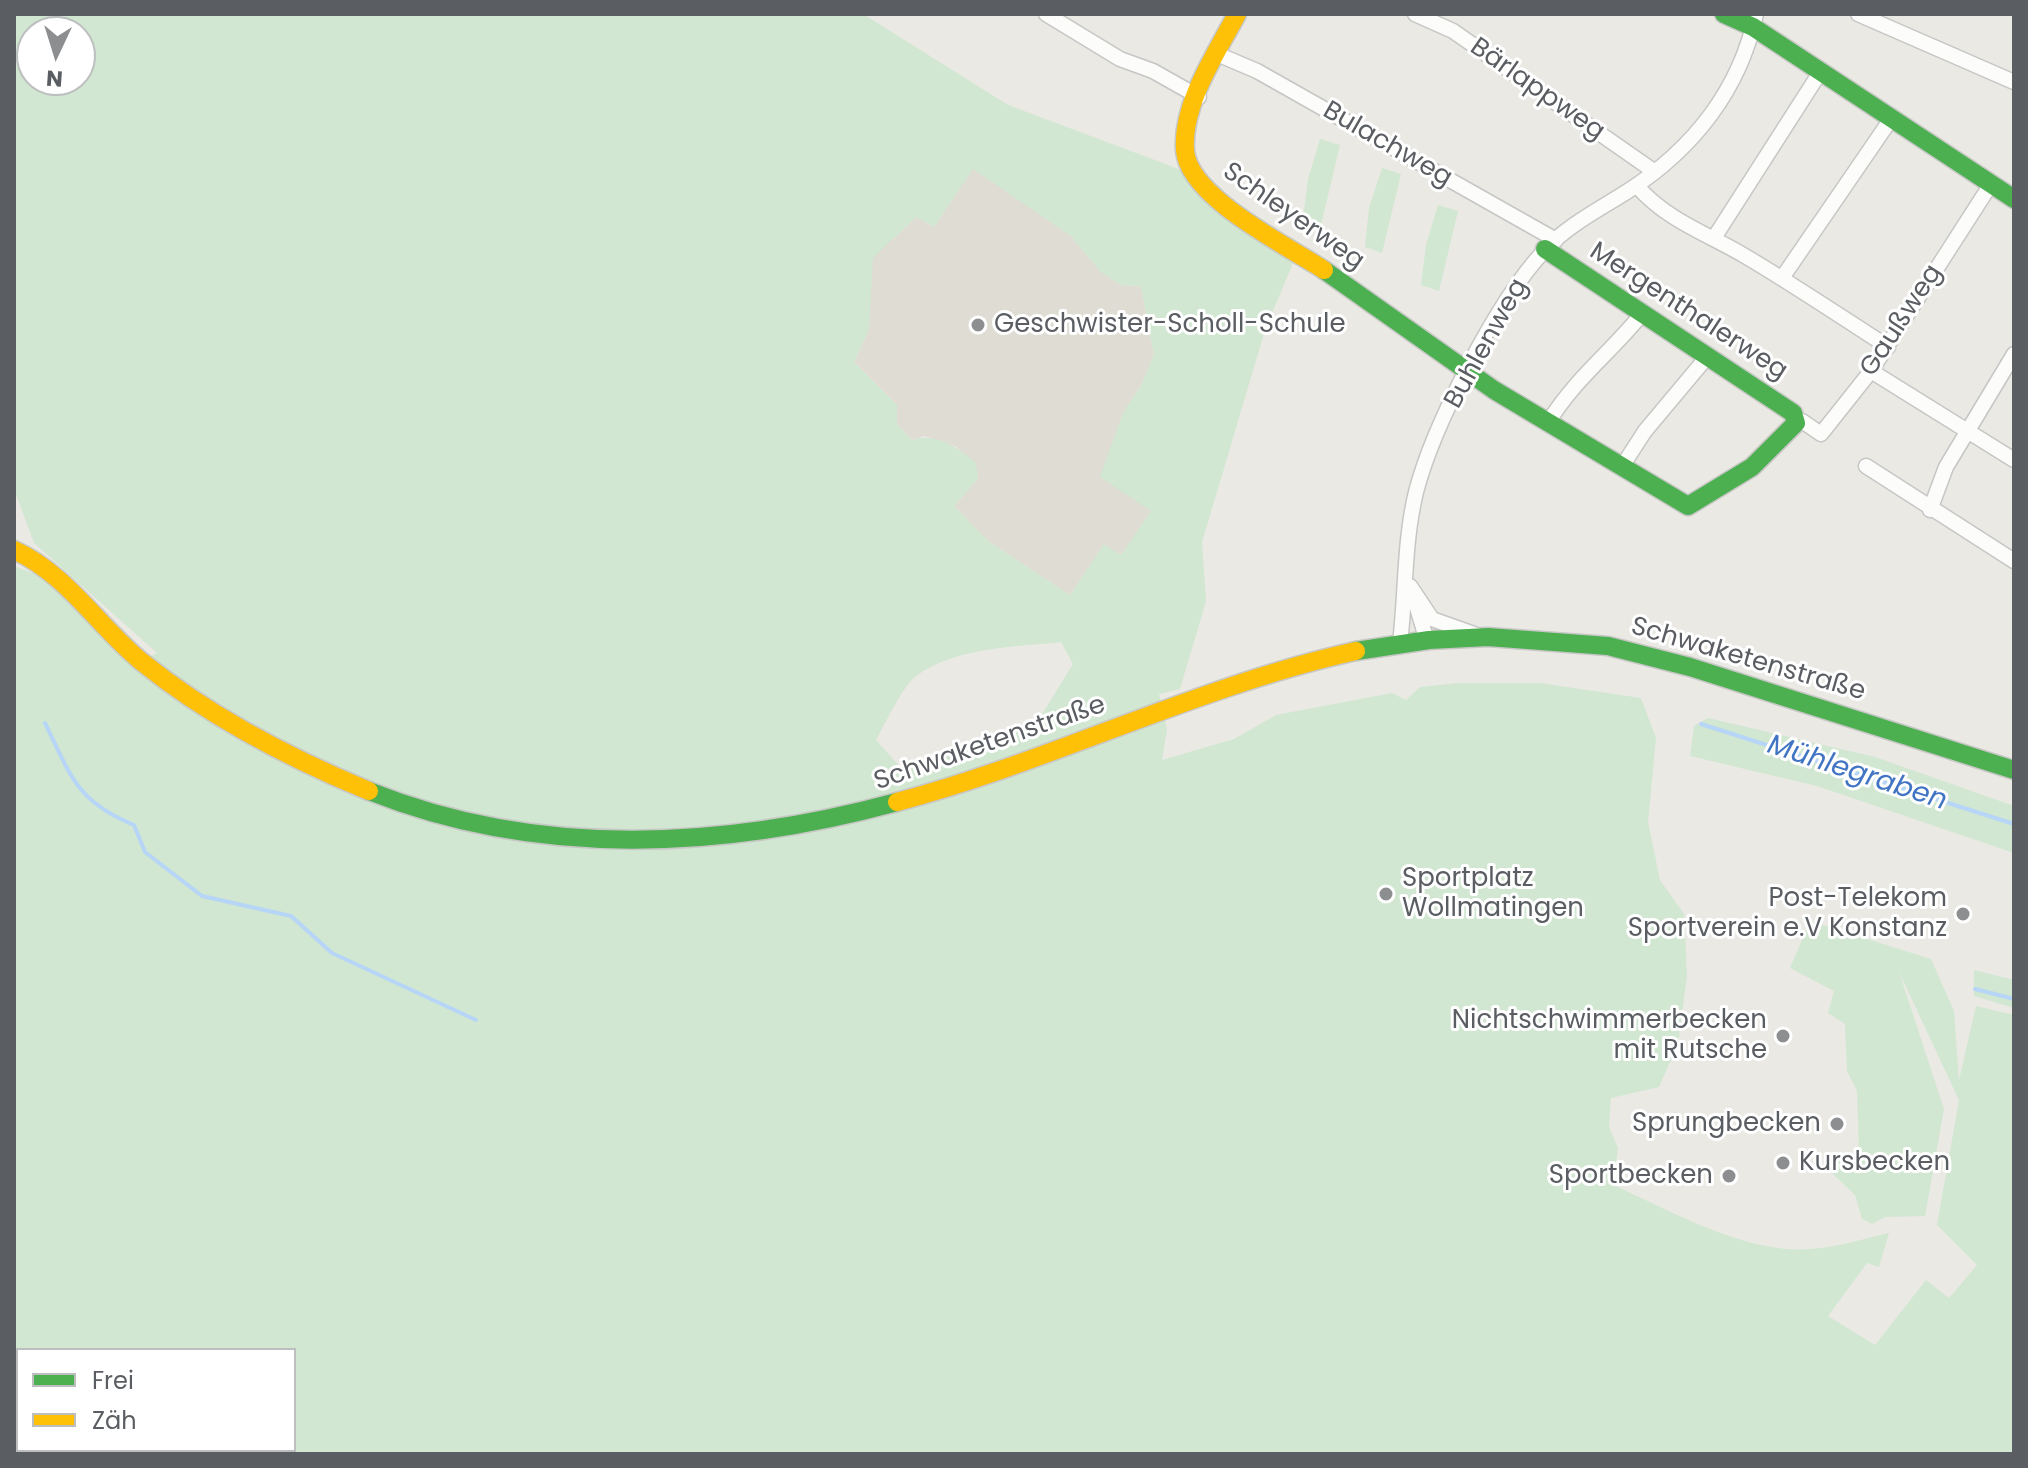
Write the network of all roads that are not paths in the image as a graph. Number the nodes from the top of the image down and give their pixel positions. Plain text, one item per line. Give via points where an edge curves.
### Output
1 (1046, 14) edge
2 (1237, 14) edge
3 (1415, 14) edge
4 (1724, 14) edge
5 (1858, 14) edge
6 (1754, 21) edge
7 (1217, 54) junction
8 (1819, 74) junction
9 (2014, 82) edge
10 (1199, 97) junction
11 (1891, 119) junction
12 (1655, 172) junction
13 (1991, 184) junction
14 (1637, 186) junction
15 (2014, 199) edge
16 (1714, 238) junction
17 (1550, 245) junction
18 (1782, 278) junction
19 (1641, 315) junction
20 (1888, 347) junction
21 (2014, 354) edge
22 (1707, 357) junction
23 (1469, 370) junction
24 (1871, 371) junction
25 (1549, 421) junction
26 (1799, 422) junction
27 (1967, 430) junction
28 (2014, 460) edge
29 (1623, 465) junction
30 (1866, 466) dead end
31 (1930, 510) junction
32 (14, 550) edge
33 (2014, 561) edge
34 (1408, 580) junction
35 (1488, 638) junction
36 (1427, 641) junction
37 (1400, 643) junction
38 (2014, 770) edge

1 - 10 street via 1120,59
2 - 7 street, Schleyerweg
3 - 12 street, Bärlappweg via 1453,31
4 - 6 street
5 - 9 street
6 - 8 street
6 - 12 street, Buhlenweg via 1744,60 1726,95 1706,124
7 - 10 street, Schleyerweg
7 - 17 street, Bulachweg via 1257,71
8 - 11 street
8 - 16 street
10 - 23 street, Schleyerweg via 1185,149 1192,174 1206,192
11 - 13 street
11 - 18 street
12 - 14 street, Buhlenweg
13 - 15 street
13 - 20 street, Gaußweg
14 - 16 street via 1699,235
14 - 17 street, Buhlenweg
16 - 18 street
17 - 19 street, Mergenthalerweg
17 - 23 street, Buhlenweg via 1511,292
18 - 20 street
19 - 22 street, Mergenthalerweg
19 - 25 street via 1570,388
20 - 24 street, Gaußweg
21 - 27 street
22 - 26 street, Mergenthalerweg
22 - 29 street
23 - 25 street, Schleyerweg
23 - 34 street, Buhlenweg via 1416,493
24 - 26 street, Gaußweg via 1821,434
24 - 27 street
25 - 29 street, Schleyerweg
26 - 29 street, Schleyerweg via 1752,467 1688,506
27 - 28 street
27 - 31 street
30 - 31 street
31 - 33 street
32 - 37 street, Schwaketenstraße via 36,560 141,661 210,710 305,763 377,795 452,816 538,835 624,841 783,831 865,814 1226,689 1319,660
34 - 35 street via 1432,619
34 - 36 street, Buhlenweg
34 - 37 street, Buhlenweg
35 - 36 street, Schwaketenstraße
35 - 38 street, Schwaketenstraße via 1633,651 1938,742
36 - 37 street, Schwaketenstraße

